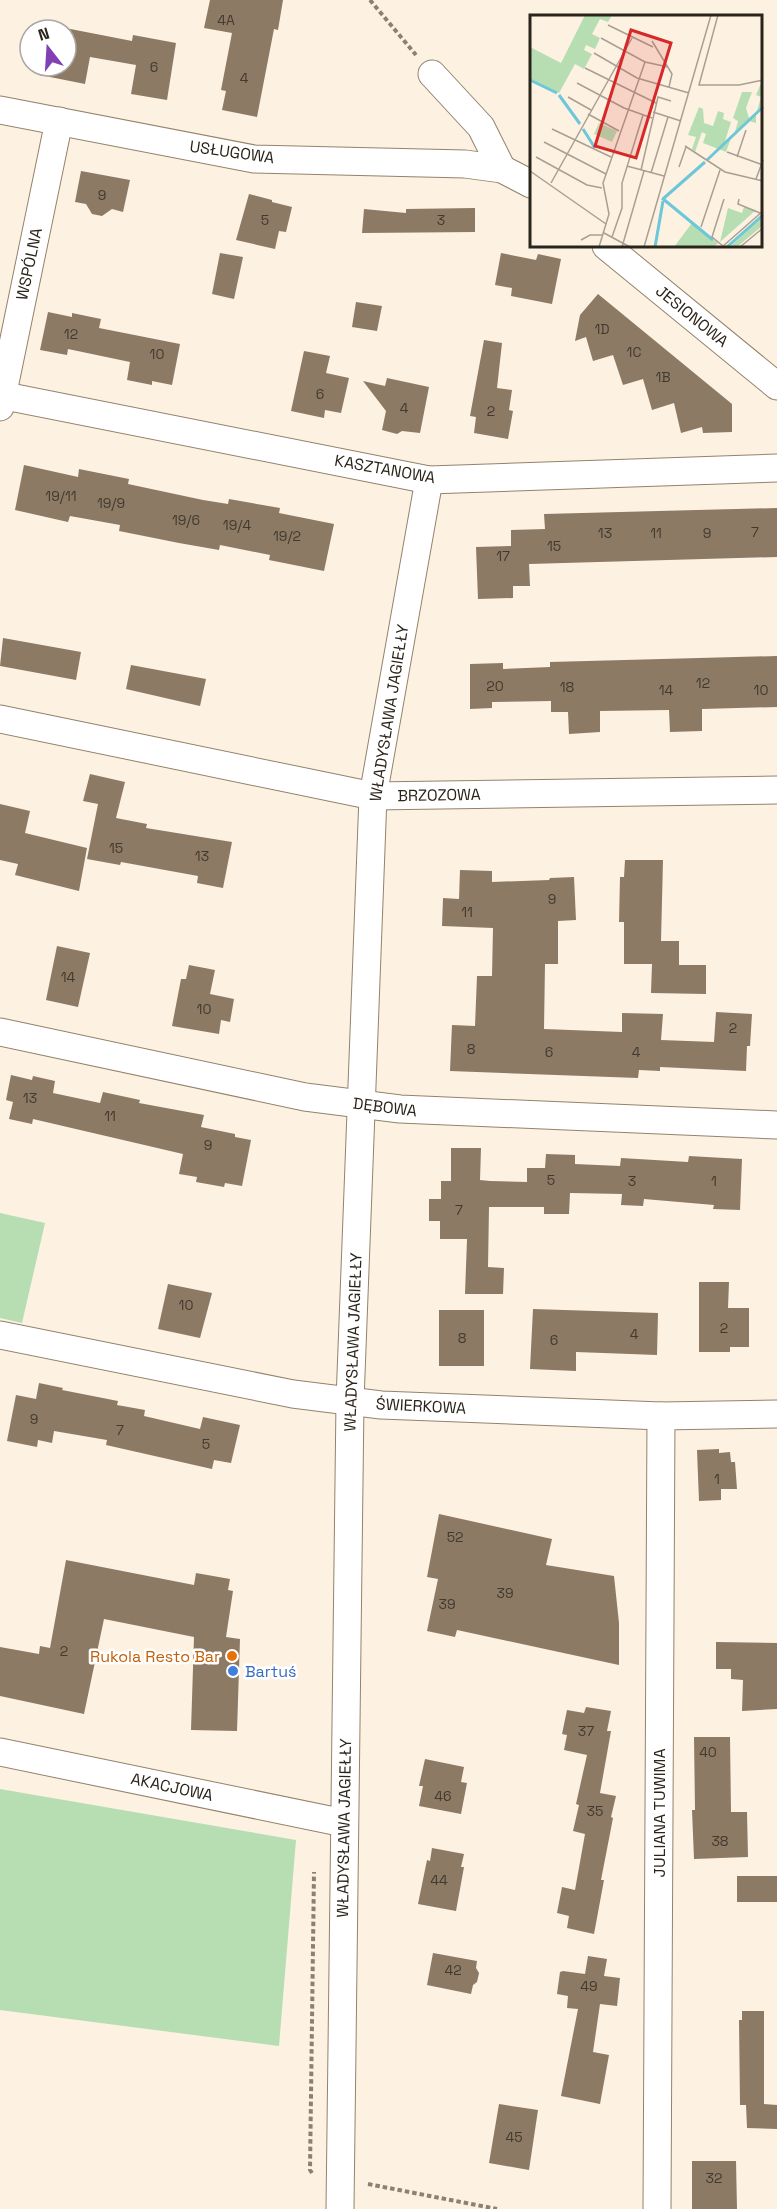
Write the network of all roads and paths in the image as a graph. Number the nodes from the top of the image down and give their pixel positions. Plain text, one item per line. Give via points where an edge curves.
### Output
1 (370, 0) edge
2 (432, 74) joint
3 (0, 110) edge
4 (59, 121) junction
5 (502, 169) junction
6 (530, 183) edge
7 (608, 248) edge
8 (777, 386) edge
9 (1, 399) edge
10 (777, 468) edge
11 (429, 480) junction
12 (0, 719) edge
13 (777, 790) edge
14 (373, 796) junction
15 (0, 1032) edge
16 (362, 1104) junction
17 (777, 1125) edge
18 (0, 1335) edge
19 (350, 1401) junction
20 (777, 1414) edge
21 (661, 1416) junction
22 (0, 1752) edge
23 (344, 1823) junction
24 (341, 2179) junction
25 (340, 2209) edge
26 (497, 2209) edge
27 (657, 2209) edge

1 - 2 path
2 - 5 street via 481,127
3 - 4 street, USŁUGOWA
4 - 5 street, USŁUGOWA via 254,159 465,164
4 - 9 street, WSPÓLNA
5 - 6 street
7 - 8 street, JESIONOWA
9 - 11 street, KASZTANOWA
10 - 11 street, KASZTANOWA
11 - 14 street, WŁADYSŁAWA JAGIEŁŁY
12 - 14 street, BRZOZOWA
13 - 14 street, BRZOZOWA
14 - 16 street, WŁADYSŁAWA JAGIEŁŁY
15 - 16 street, DĘBOWA via 305,1097
16 - 17 street, DĘBOWA via 421,1111
16 - 19 street, WŁADYSŁAWA JAGIEŁŁY
18 - 19 street, ŚWIERKOWA via 293,1395
19 - 21 street, ŚWIERKOWA
19 - 23 street, WŁADYSŁAWA JAGIEŁŁY
20 - 21 street, ŚWIERKOWA
21 - 27 street, JULIANA TUWIMA
22 - 23 street, AKACJOWA
23 - 24 street, WŁADYSŁAWA JAGIEŁŁY
24 - 25 street, WŁADYSŁAWA JAGIEŁŁY
24 - 26 path

